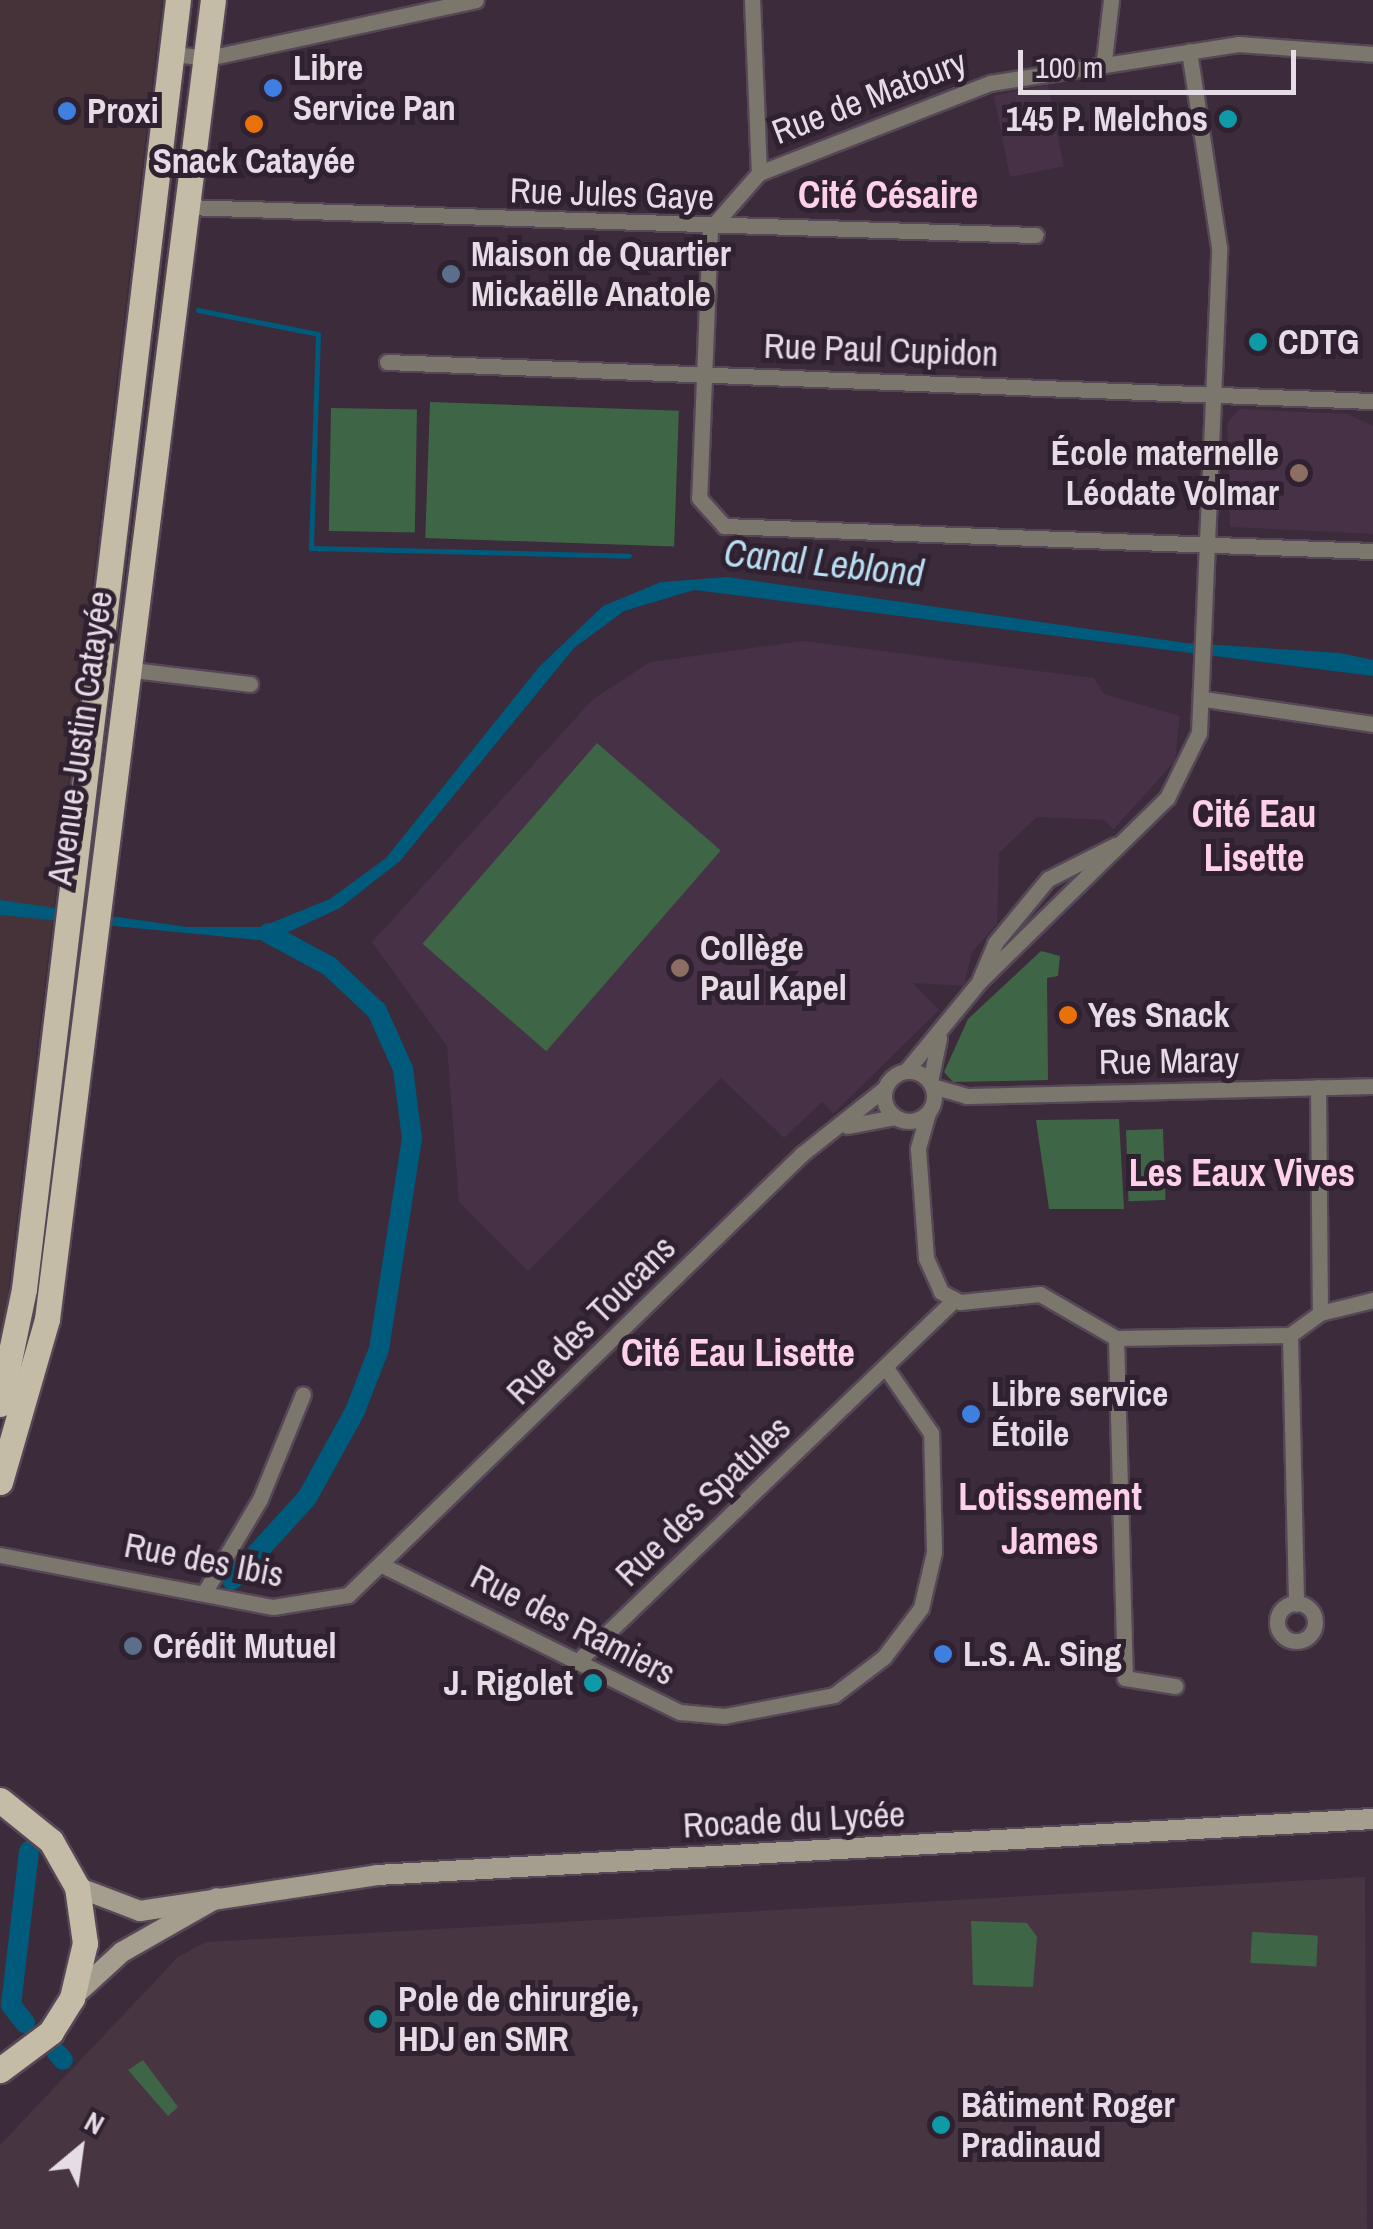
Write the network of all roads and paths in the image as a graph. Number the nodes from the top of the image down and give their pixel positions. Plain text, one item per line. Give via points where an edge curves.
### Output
1 (178, 0) edge
2 (213, 0) edge
3 (476, 0) edge
4 (752, 0) edge
5 (1111, 0) edge
6 (1189, 50) junction
7 (172, 54) junction
8 (1373, 54) edge
9 (208, 58) junction
10 (1104, 60) junction
11 (759, 173) junction
12 (186, 208) junction
13 (710, 229) junction
14 (1036, 235) dead end
15 (387, 362) dead end
16 (704, 374) junction
17 (1213, 394) junction
18 (1373, 401) edge
19 (1208, 544) junction
20 (1373, 552) edge
21 (124, 668) junction
22 (250, 684) dead end
23 (1204, 699) junction
24 (1373, 724) edge
25 (1128, 839) junction
26 (980, 981) junction
27 (939, 1038) junction
28 (906, 1071) junction
29 (931, 1084) junction
30 (1373, 1086) edge
31 (884, 1088) junction
32 (1318, 1088) junction
33 (966, 1096) junction
34 (930, 1110) junction
35 (901, 1119) junction
36 (847, 1126) junction
37 (918, 1149) junction
38 (1373, 1300) edge
39 (953, 1301) junction
40 (1320, 1313) junction
41 (1290, 1335) junction
42 (1116, 1338) junction
43 (886, 1368) junction
44 (303, 1394) dead end
45 (0, 1404) edge
46 (0, 1482) edge
47 (0, 1555) edge
48 (386, 1567) junction
49 (204, 1593) junction
50 (1296, 1604) dead end
51 (579, 1660) junction
52 (1175, 1686) dead end
53 (2, 1798) edge
54 (1373, 1819) edge
55 (76, 1886) junction
56 (220, 1896) junction
57 (72, 1998) junction
58 (0, 2070) edge

1 - 7 main road, Avenue Justin Catayée
2 - 9 main road, Avenue Justin Catayée
3 - 9 street
4 - 11 street
5 - 10 street
6 - 8 street, Rue de Matoury via 1238,44
6 - 10 street, Rue de Matoury
6 - 17 street via 1218,204
7 - 9 street
7 - 45 main road, Avenue Justin Catayée via 24,1289
9 - 12 main road, Avenue Justin Catayée
10 - 11 street, Rue de Matoury via 990,83
11 - 13 street, Rue de Matoury
12 - 13 street, Rue Jules Gaye
12 - 21 main road, Avenue Justin Catayée
13 - 14 street, Rue Jules Gaye
13 - 16 street
15 - 16 street, Rue Paul Cupidon
16 - 17 street, Rue Paul Cupidon
16 - 19 street via 706,516 724,526
17 - 18 street, Rue Paul Cupidon
17 - 19 street
19 - 20 street
19 - 23 street
21 - 22 street
21 - 46 main road, Avenue Justin Catayée via 47,1319
23 - 24 street
23 - 25 street via 1182,777
25 - 26 street
25 - 26 street via 1048,879 995,943
26 - 27 street
27 - 28 street
27 - 29 street
28 - 29 street, Rue Maray
28 - 31 street, Rue des Toucans
29 - 33 street, Rue Maray
29 - 34 street
30 - 32 street, Rue Maray
31 - 35 street
31 - 36 street, Rue des Toucans
32 - 33 street, Rue Maray
32 - 40 street
33 - 34 street, Rue Maray
34 - 35 street, Rue Maray
34 - 37 street
35 - 36 street, Rue des Toucans
35 - 37 street
36 - 48 street, Rue des Toucans via 802,1154
37 - 39 street via 927,1266
38 - 40 street
39 - 42 street via 1040,1294
39 - 43 street, Rue des Spatules
40 - 41 street
41 - 42 street
41 - 50 street
42 - 52 street via 1125,1678
43 - 51 street, Rue des Spatules
43 - 51 street, Rue des Ramiers via 931,1434 934,1552 921,1608 884,1657 834,1696 724,1716 680,1712
44 - 49 street via 260,1499
47 - 49 street, Rue des Ibis
48 - 49 street, Rue des Ibis via 348,1595 300,1609
48 - 51 street, Rue des Ramiers
53 - 55 main road via 51,1841
54 - 56 main road, Rocade du Lycée via 376,1875
55 - 56 main road, Rocade du Lycée via 140,1911
55 - 57 main road via 85,1943
56 - 57 main road, Rocade du Lycée via 122,1952
57 - 58 main road via 51,2032

